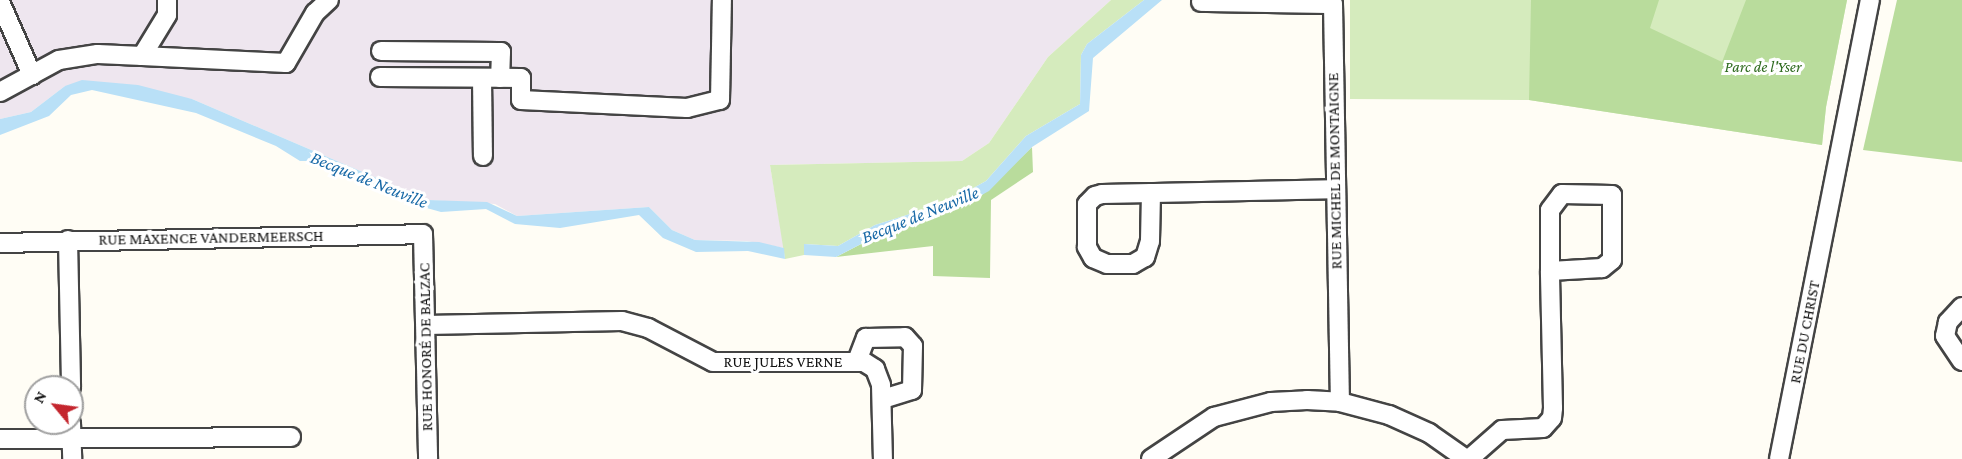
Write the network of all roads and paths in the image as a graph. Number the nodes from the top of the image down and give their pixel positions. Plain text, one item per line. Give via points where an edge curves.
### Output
1 (167, 0) edge
2 (329, 0) edge
3 (722, 0) edge
4 (1870, 0) edge
5 (1879, 0) edge
6 (1269, 1) edge
7 (0, 2) edge
8 (1202, 2) dead end
9 (381, 51) dead end
10 (142, 56) junction
11 (32, 75) junction
12 (381, 77) dead end
13 (491, 78) junction
14 (0, 92) edge
15 (483, 156) dead end
16 (1335, 189) junction
17 (1151, 193) junction
18 (1830, 205) junction
19 (423, 234) joint
20 (68, 240) junction
21 (0, 243) edge
22 (1550, 271) junction
23 (1962, 307) edge
24 (426, 325) junction
25 (857, 361) junction
26 (1962, 361) edge
27 (71, 375) edge
28 (882, 399) junction
29 (1340, 402) junction
30 (84, 430) edge
31 (32, 435) edge
32 (71, 435) edge
33 (291, 437) dead end
34 (0, 439) edge
35 (72, 459) edge
36 (428, 459) edge
37 (884, 459) edge
38 (1151, 459) edge
39 (1468, 459) edge
40 (1779, 459) edge

1 - 10 street via 166,15
2 - 10 street via 315,13 286,63
3 - 13 street via 720,100 687,108 521,100 521,78
4 - 18 street, RUE DU CHRIST
5 - 18 street, RUE DU CHRIST via 1847,158
6 - 8 street, RUE MICHEL DE MONTAIGNE
6 - 16 street, RUE MICHEL DE MONTAIGNE via 1333,4
7 - 11 street
9 - 13 street via 501,52
10 - 11 street via 88,55 59,60
11 - 14 street
12 - 13 street
13 - 15 street
16 - 17 street
16 - 29 street, RUE MICHEL DE MONTAIGNE
17 - 17 street via 1150,241 1145,257 1133,264 1107,264 1093,258 1087,247 1090,199 1102,194
18 - 40 street, RUE DU CHRIST
19 - 20 street, RUE MAXENCE VANDERMEERSCH
19 - 24 street, RUE HONORÉ DE BALZAC
20 - 21 street, RUE MAXENCE VANDERMEERSCH
20 - 27 street
22 - 22 street via 1608,266 1615,254 1612,195 1572,193 1556,197 1550,210
22 - 39 street via 1552,418 1543,429 1502,430
23 - 26 street via 1948,322 1945,336
24 - 25 street, RUE JULES VERNE via 622,321 648,327 713,362
24 - 36 street, RUE HONORÉ DE BALZAC
25 - 28 street, RUE JULES VERNE via 875,369
25 - 28 street via 866,338 905,337 913,346 912,390
28 - 37 street, RUE JULES VERNE
29 - 38 street via 1287,400 1230,411 1198,425
29 - 39 street via 1402,420
30 - 33 street
31 - 34 street
32 - 35 street

